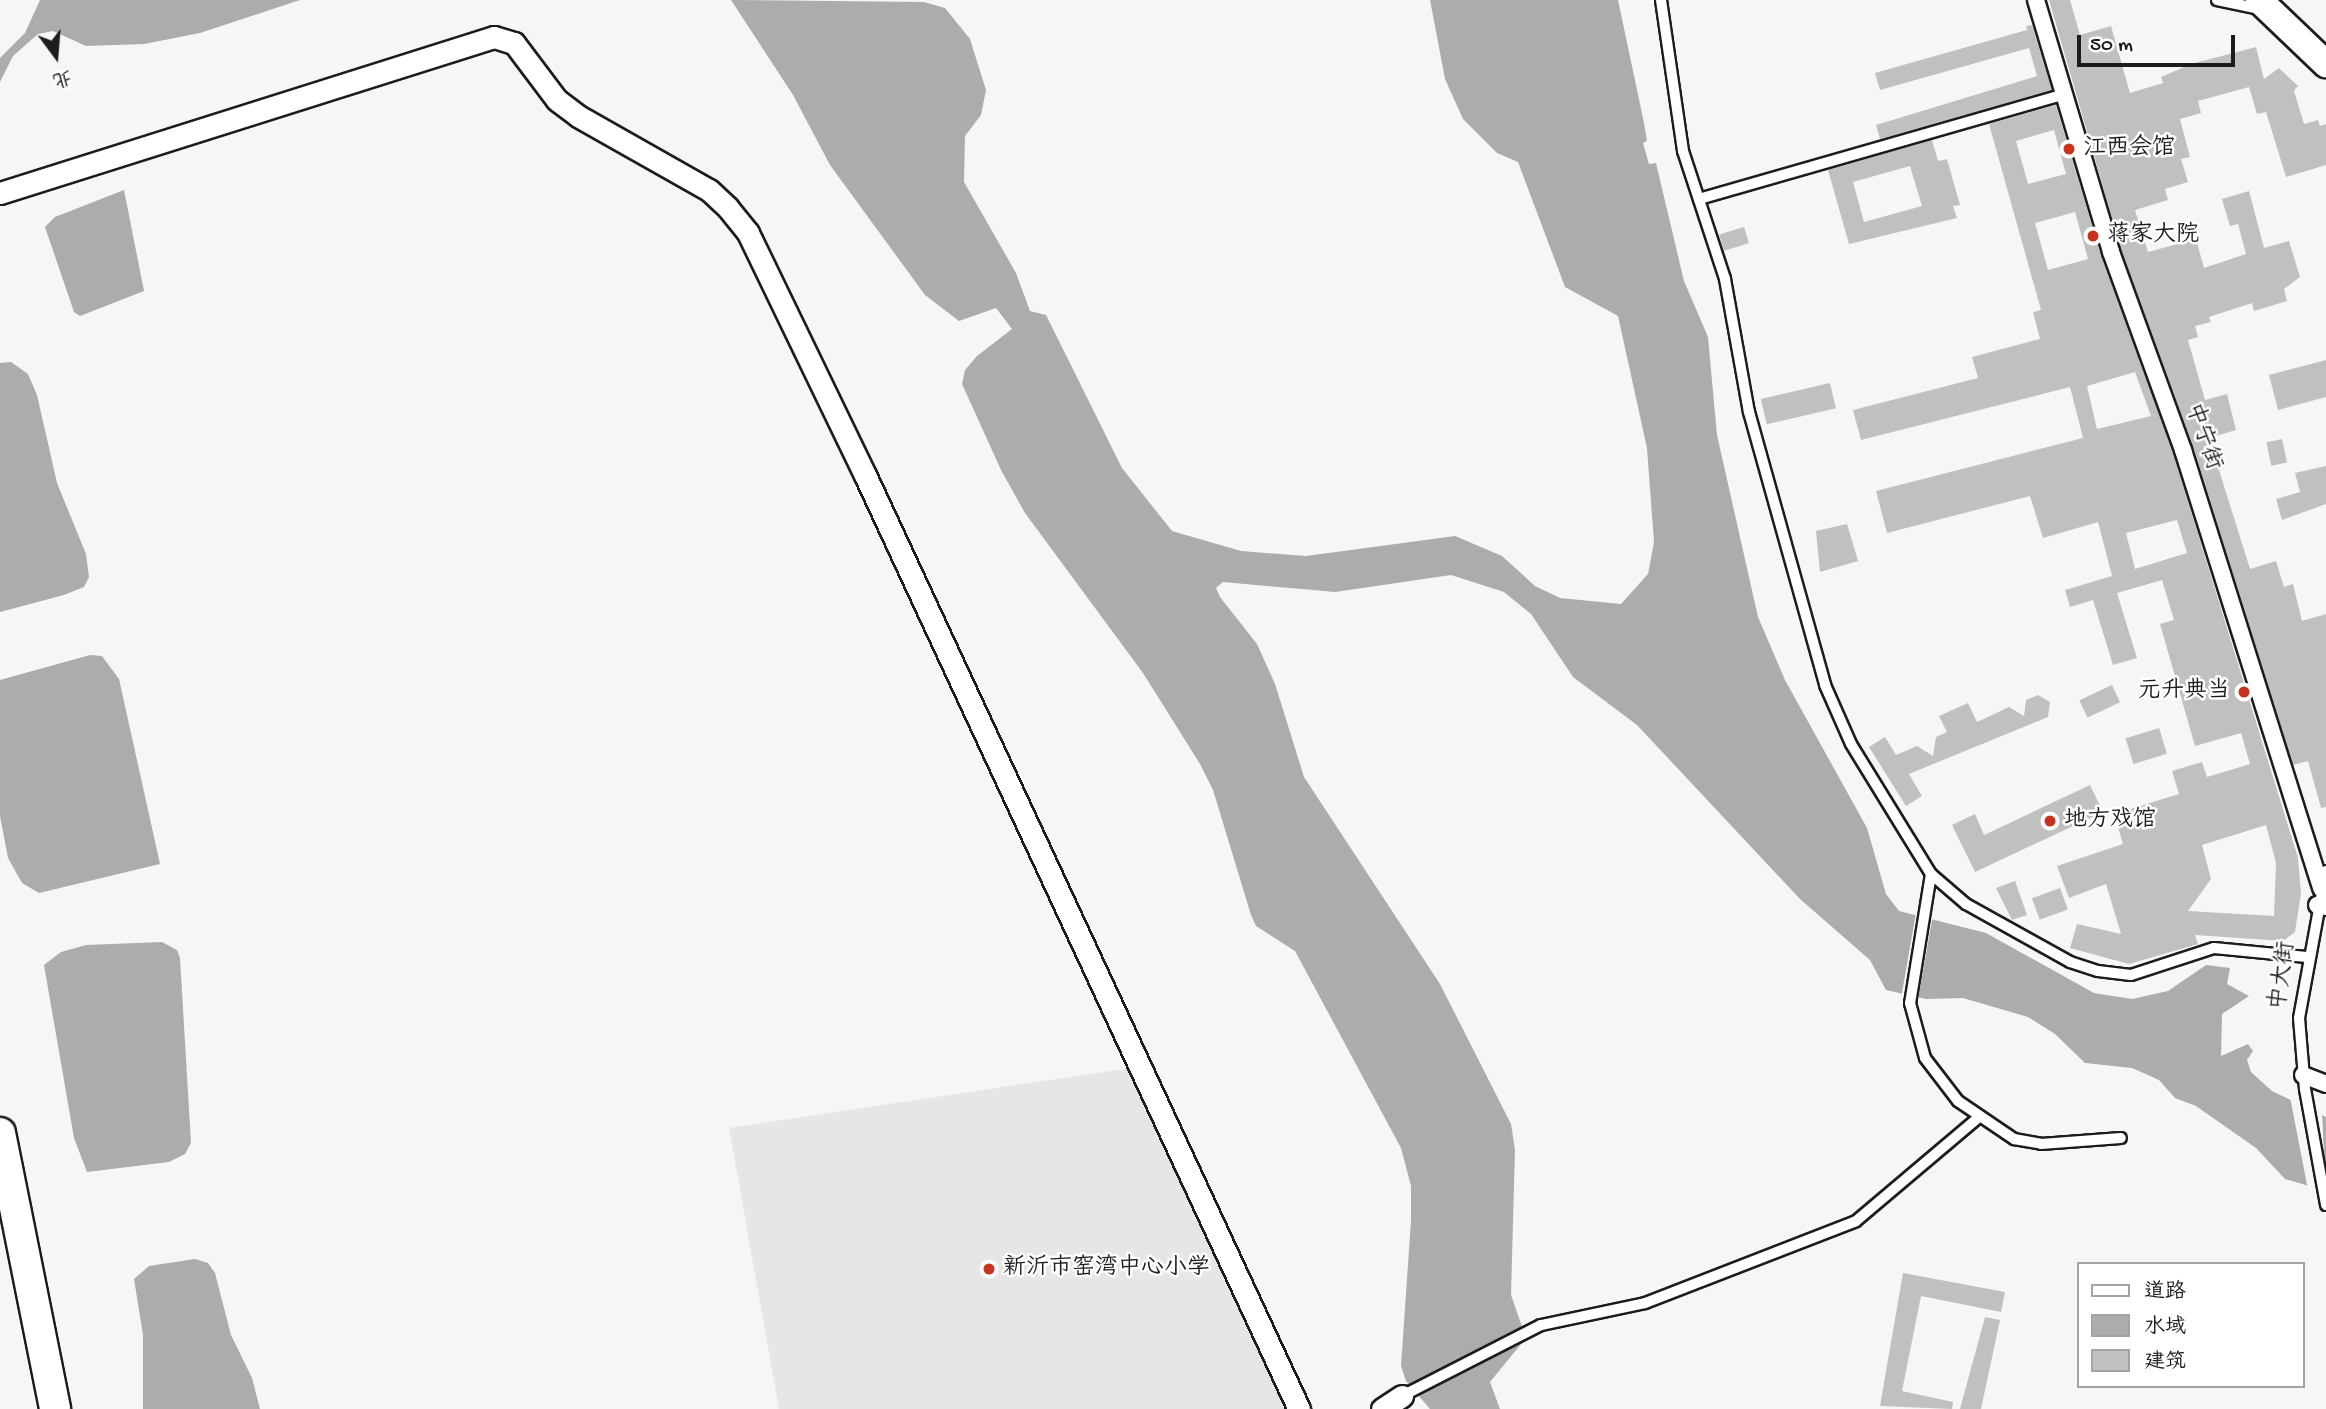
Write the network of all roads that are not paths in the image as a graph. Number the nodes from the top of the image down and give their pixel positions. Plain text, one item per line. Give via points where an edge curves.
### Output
1 (1661, 0) edge
2 (2036, 0) edge
3 (2217, 0) edge
4 (2265, 5) edge
5 (2326, 64) edge
6 (2064, 94) junction
7 (0, 193) edge
8 (1699, 199) junction
9 (2326, 871) edge
10 (1931, 874) junction
11 (2321, 900) edge
12 (2307, 957) junction
13 (2304, 1082) junction
14 (2326, 1084) edge
15 (1978, 1118) junction
16 (0, 1133) edge
17 (2122, 1138) dead end
18 (2326, 1205) edge
19 (1402, 1396) joint
20 (55, 1409) edge
21 (1299, 1409) edge
22 (1382, 1409) edge

1 - 8 lane via 1677,127
2 - 6 street, 中宁街
3 - 4 lane
4 - 5 street
6 - 8 lane
6 - 11 street, 中宁街 via 2111,251 2183,450
7 - 21 street via 494,37 514,43 557,100 578,116 709,190 748,233
8 - 10 lane via 1725,279 1749,412 1825,685 1851,744
9 - 11 lane, 中大街
10 - 12 lane via 1966,904 2070,962 2098,971 2132,975 2214,948
10 - 15 lane via 1910,1003 1925,1059
11 - 12 lane, 中大街
12 - 13 lane, 中大街 via 2299,1018
13 - 14 street
13 - 18 lane, 中大街
15 - 17 lane via 2014,1139 2041,1144
15 - 19 lane via 1856,1221 1645,1303 1541,1325
16 - 20 main road
19 - 22 street

